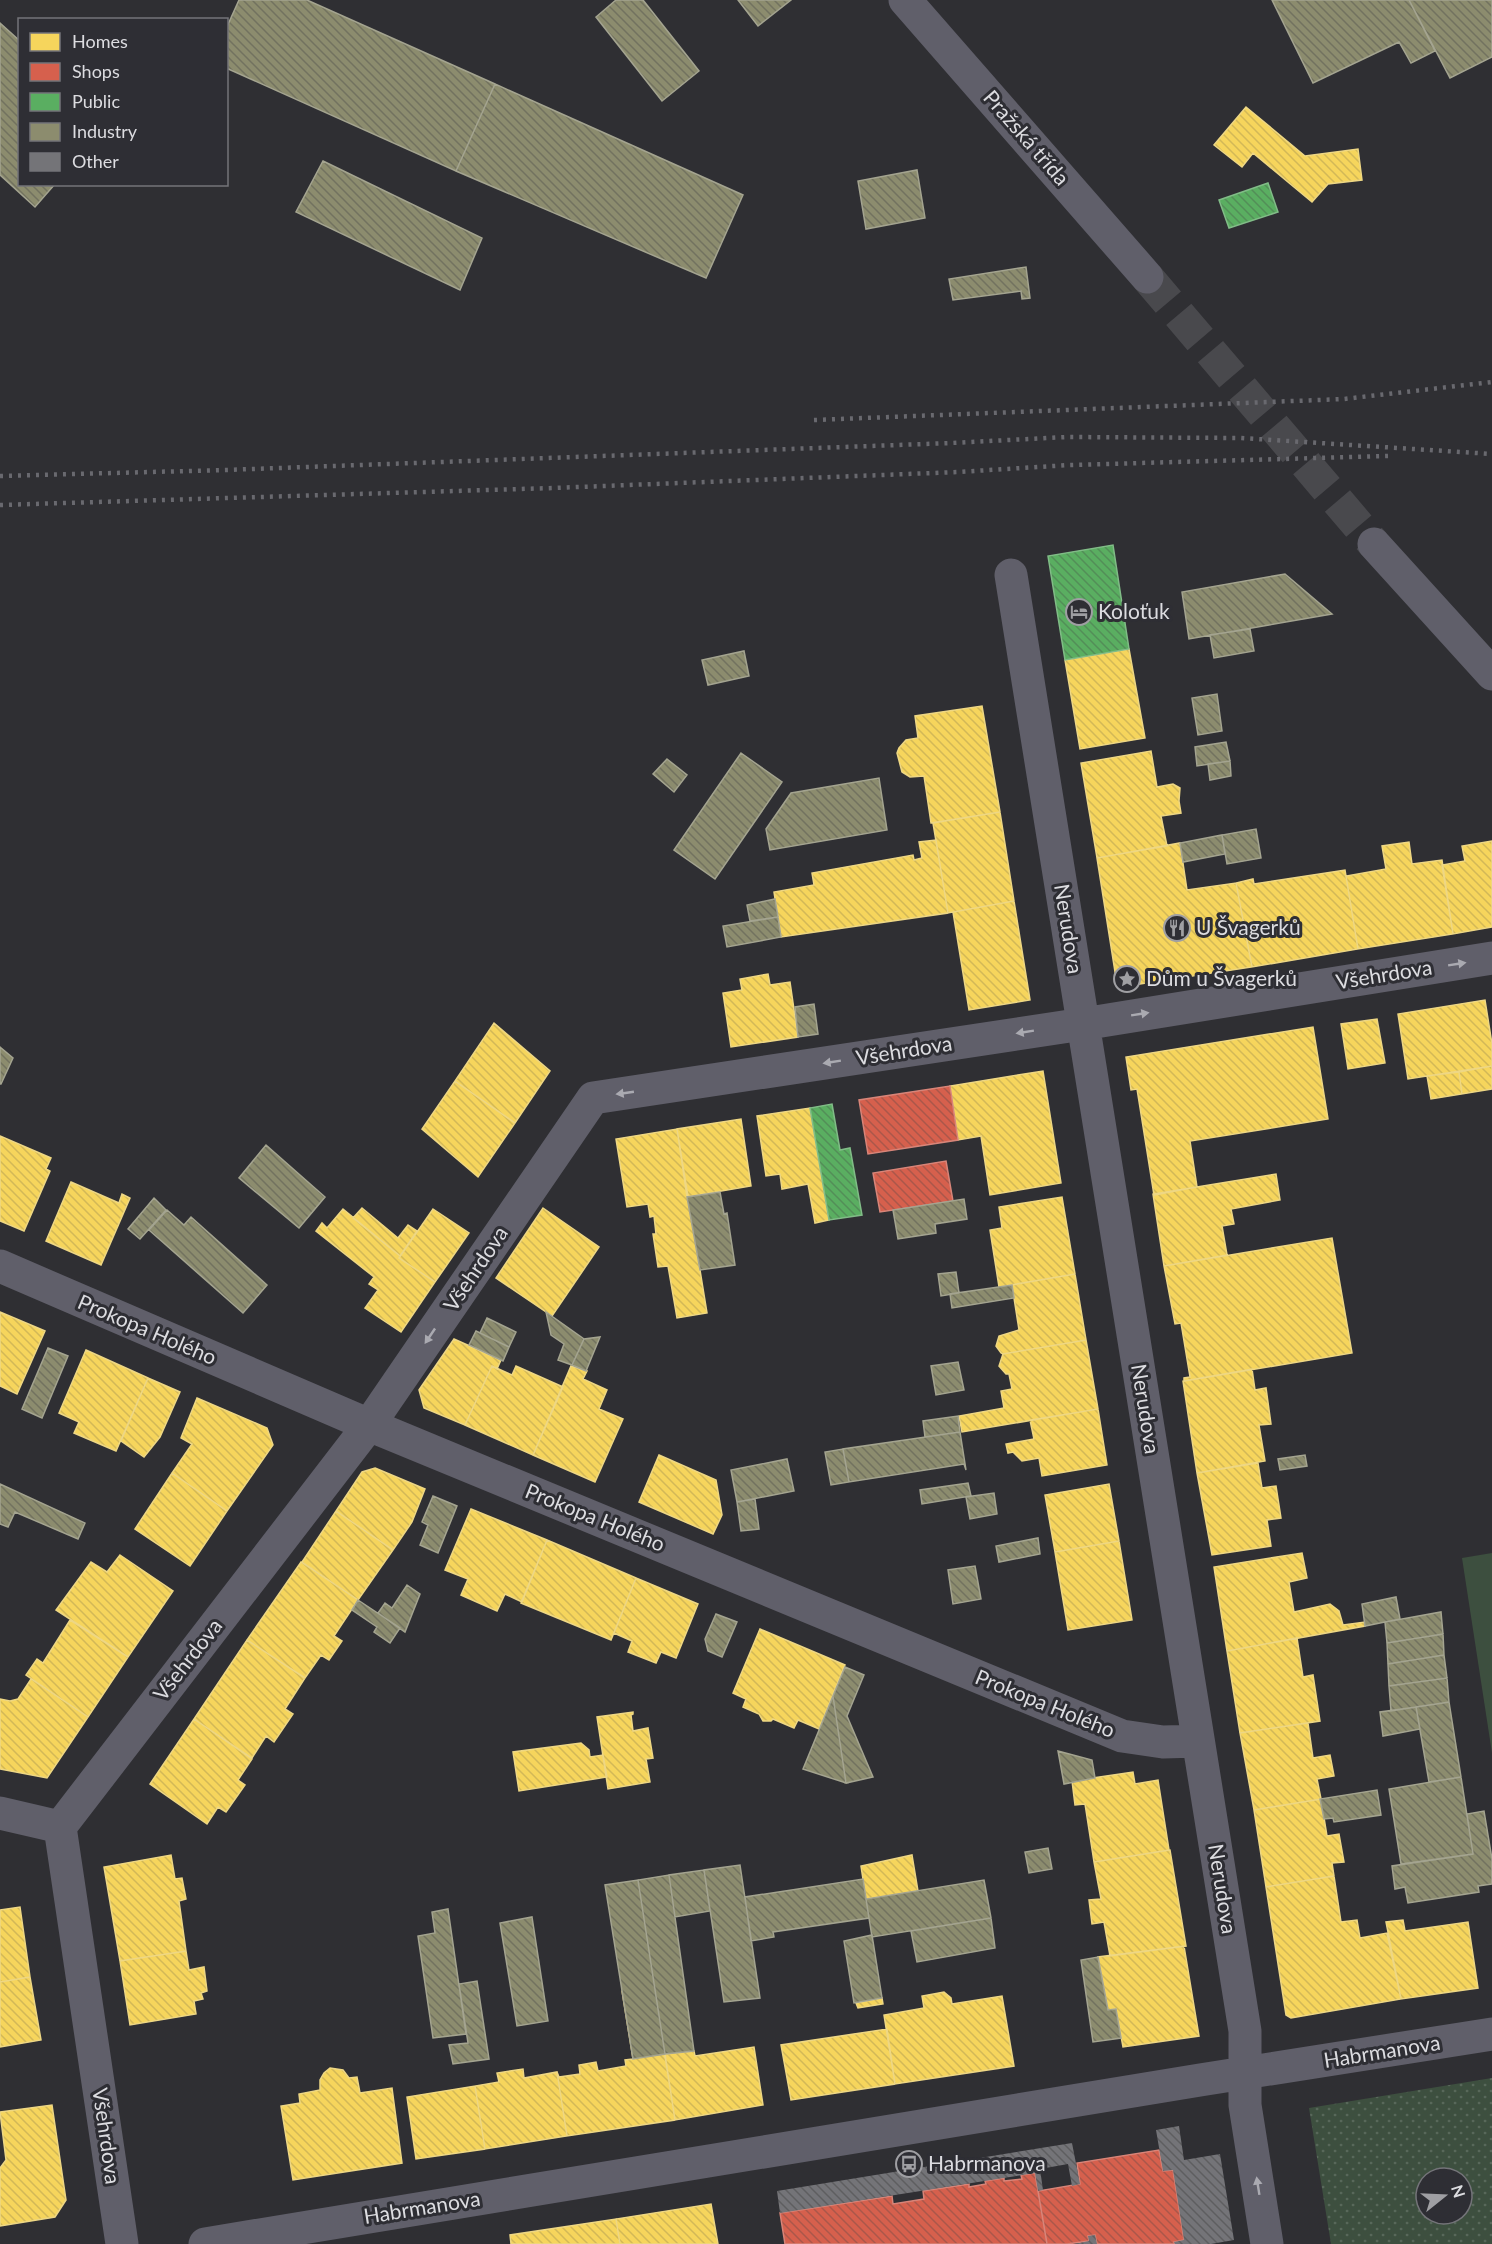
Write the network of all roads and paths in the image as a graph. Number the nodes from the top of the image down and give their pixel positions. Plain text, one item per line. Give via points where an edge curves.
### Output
1 (905, 0) edge
2 (1147, 277) tunnel mouth
3 (1374, 544) tunnel mouth
4 (1011, 575) dead end
5 (1492, 674) edge
6 (1492, 958) edge
7 (1083, 1024) junction
8 (0, 1266) edge
9 (369, 1425) junction
10 (1198, 1741) junction
11 (0, 1813) edge
12 (60, 1827) junction
13 (1492, 2034) edge
14 (1246, 2073) junction
15 (122, 2244) edge
16 (206, 2244) edge
17 (1267, 2244) edge

1 - 2 street, Pražská třída
3 - 5 street
4 - 7 street, Nerudova
7 -> 6 street, Všehrdova
7 -> 9 street, Všehrdova via 593,1098
7 - 10 street, Nerudova
8 - 9 street, Prokopa Holého
9 - 10 street, Prokopa Holého via 1122,1736 1163,1742
9 - 12 street, Všehrdova
10 - 14 street, Nerudova via 1245,2031
11 - 12 street
12 - 15 street, Všehrdova
13 - 14 street, Habrmanova
14 - 16 street, Habrmanova
17 -> 14 street, Nerudova via 1246,2113

